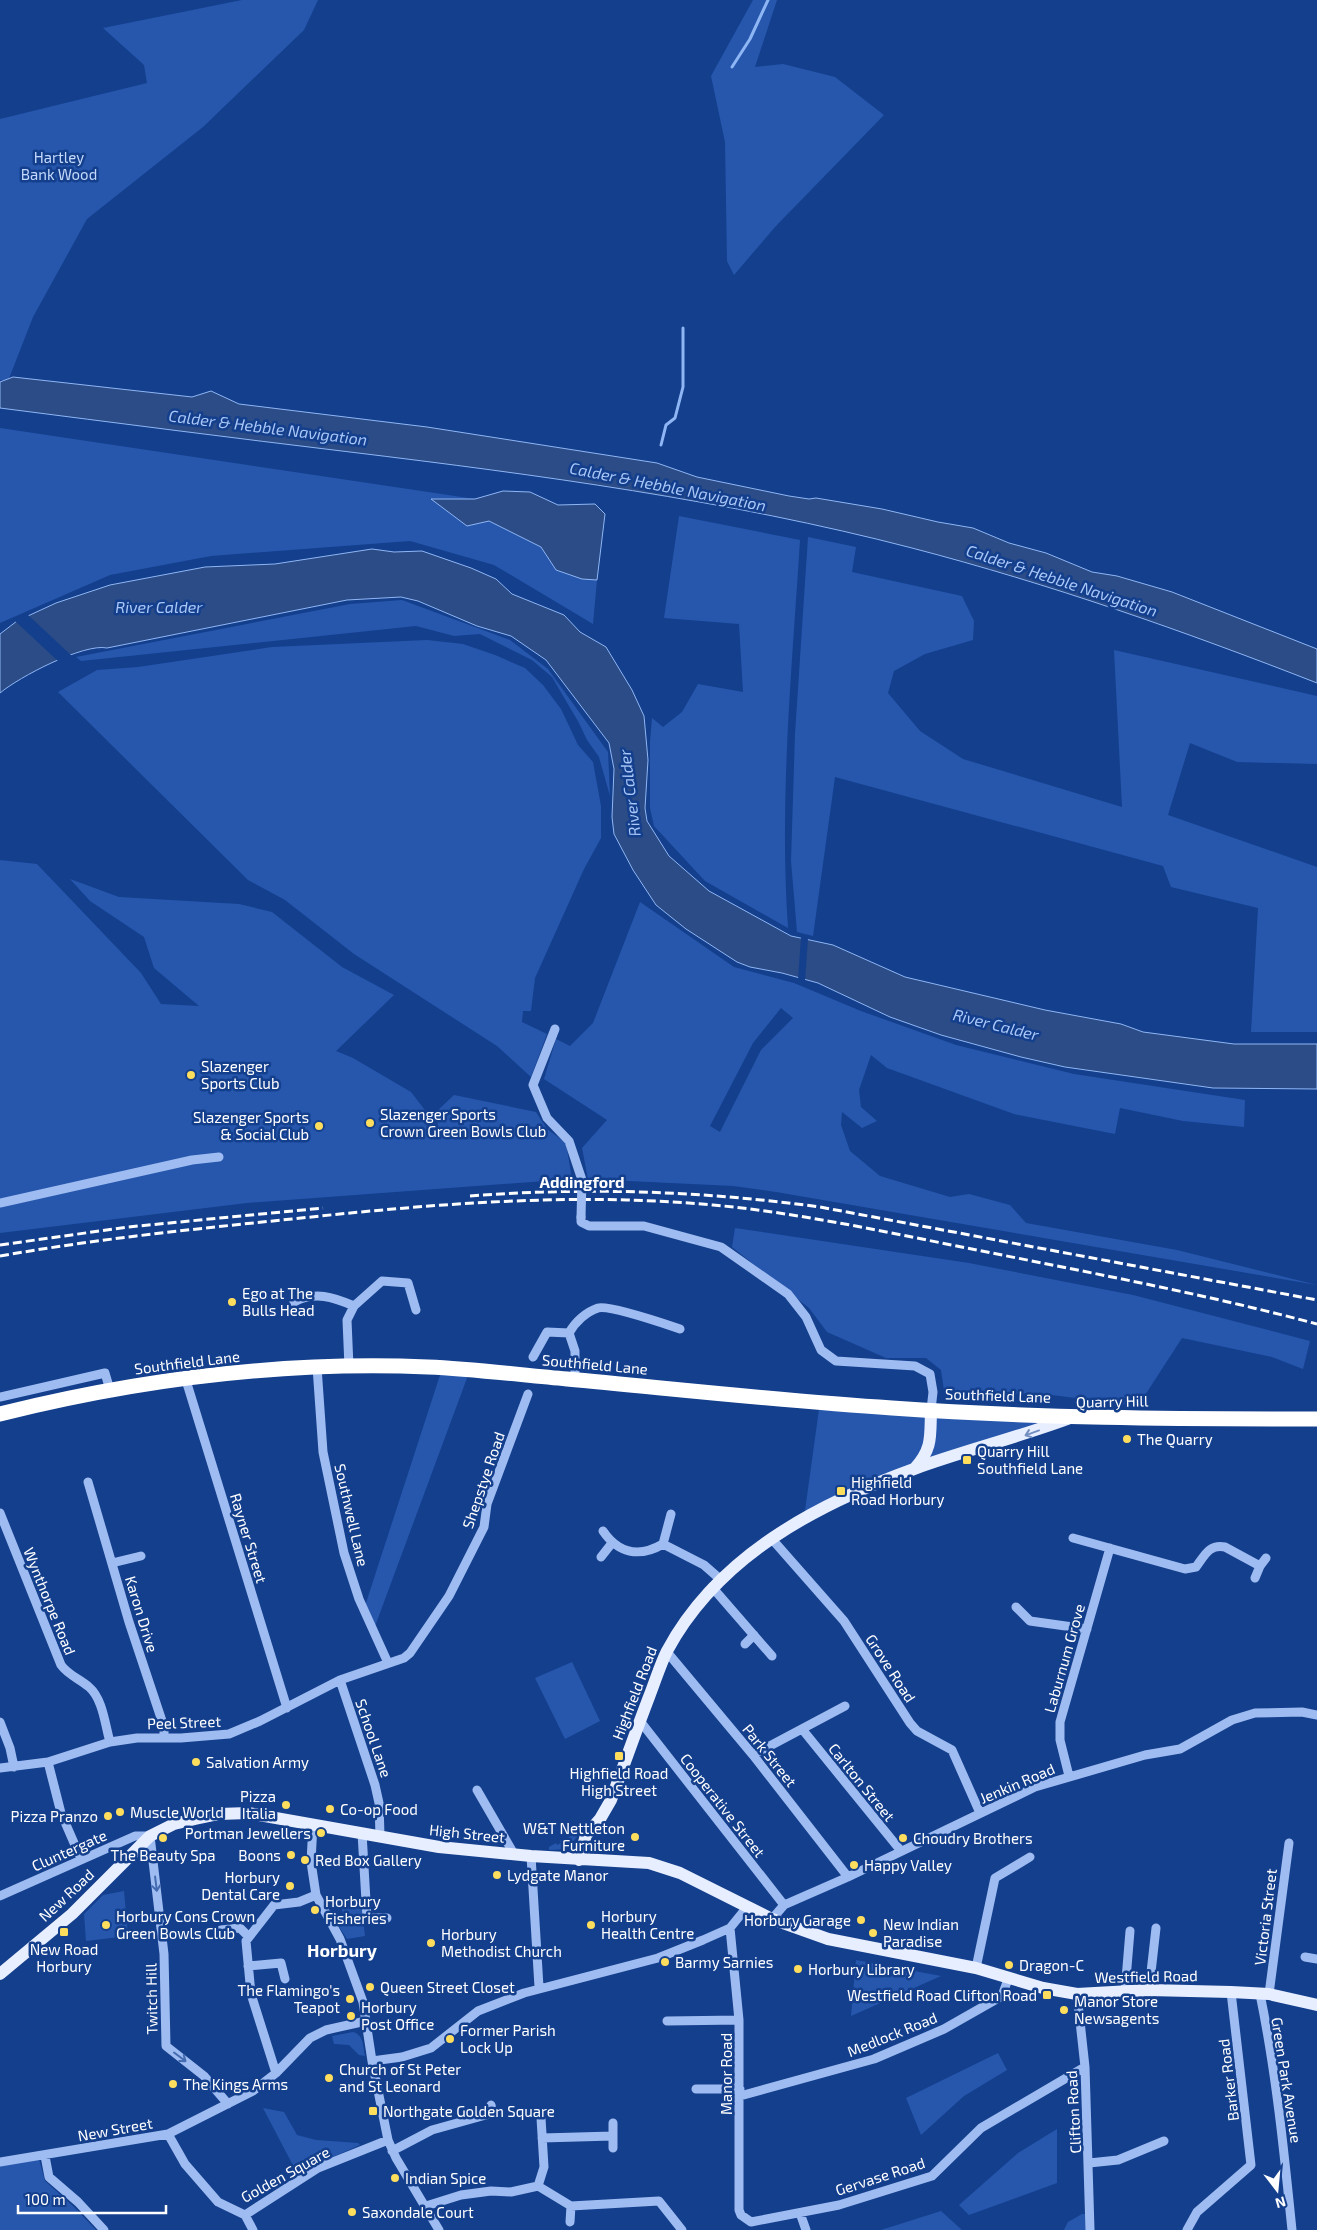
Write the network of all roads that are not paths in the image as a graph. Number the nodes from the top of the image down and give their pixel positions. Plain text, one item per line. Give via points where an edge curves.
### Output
1 (555, 1029) dead end
2 (219, 1157) dead end
3 (0, 1203) edge
4 (294, 1302) dead end
5 (354, 1306) junction
6 (416, 1310) dead end
7 (680, 1329) dead end
8 (569, 1333) junction
9 (533, 1357) dead end
10 (317, 1367) junction
11 (350, 1367) junction
12 (185, 1377) junction
13 (575, 1380) junction
14 (110, 1390) junction
15 (528, 1394) dead end
16 (0, 1397) edge
17 (931, 1410) junction
18 (0, 1414) edge
19 (1077, 1416) junction
20 (1317, 1419) edge
21 (915, 1468) junction
22 (88, 1489) dead end
23 (0, 1513) edge
24 (671, 1514) dead end
25 (603, 1531) dead end
26 (771, 1538) junction
27 (1073, 1538) dead end
28 (612, 1544) junction
29 (663, 1544) junction
30 (1110, 1548) junction
31 (142, 1556) dead end
32 (601, 1557) dead end
33 (1266, 1558) dead end
34 (112, 1563) junction
35 (1260, 1566) junction
36 (1255, 1578) dead end
37 (716, 1583) junction
38 (1016, 1607) dead end
39 (1087, 1629) junction
40 (754, 1635) junction
41 (745, 1644) dead end
42 (667, 1652) junction
43 (772, 1656) dead end
44 (388, 1663) junction
45 (340, 1680) junction
46 (845, 1706) dead end
47 (287, 1708) junction
48 (1317, 1715) edge
49 (640, 1721) junction
50 (0, 1722) edge
51 (802, 1729) junction
52 (164, 1738) junction
53 (110, 1742) junction
54 (753, 1755) junction
55 (48, 1762) junction
56 (14, 1767) junction
57 (0, 1768) edge
58 (1069, 1776) junction
59 (477, 1790) dead end
60 (980, 1813) junction
61 (313, 1824) junction
62 (362, 1833) junction
63 (150, 1836) junction
64 (380, 1836) junction
65 (1289, 1844) dead end
66 (901, 1851) junction
67 (514, 1854) junction
68 (531, 1856) junction
69 (1030, 1857) dead end
70 (81, 1858) junction
71 (579, 1860) junction
72 (848, 1877) junction
73 (316, 1895) junction
74 (0, 1896) edge
75 (784, 1905) junction
76 (747, 1907) junction
77 (387, 1918) dead end
78 (772, 1919) junction
79 (730, 1928) junction
80 (1156, 1928) dead end
81 (221, 1930) dead end
82 (1130, 1931) dead end
83 (249, 1936) junction
84 (1305, 1958) dead end
85 (1317, 1959) edge
86 (248, 1966) junction
87 (976, 1968) junction
88 (0, 1974) edge
89 (285, 1979) dead end
90 (1008, 1979) junction
91 (539, 1987) junction
92 (1149, 1990) junction
93 (1125, 1991) junction
94 (1231, 1992) junction
95 (1077, 1994) junction
96 (1264, 1994) junction
97 (1317, 2005) edge
98 (739, 2020) junction
99 (366, 2021) junction
100 (667, 2021) dead end
101 (372, 2062) junction
102 (1085, 2067) junction
103 (276, 2073) junction
104 (696, 2089) dead end
105 (740, 2093) junction
106 (228, 2104) junction
107 (491, 2106) dead end
108 (540, 2118) dead end
109 (613, 2123) dead end
110 (168, 2134) junction
111 (613, 2136) junction
112 (542, 2138) junction
113 (388, 2140) junction
114 (1164, 2141) dead end
115 (613, 2148) dead end
116 (392, 2151) junction
117 (45, 2156) junction
118 (0, 2162) edge
119 (1089, 2163) junction
120 (538, 2186) junction
121 (426, 2206) junction
122 (571, 2206) junction
123 (800, 2213) junction
124 (245, 2215) junction
125 (745, 2218) joint
126 (570, 2222) dead end
127 (104, 2230) edge
128 (253, 2230) edge
129 (439, 2230) edge
130 (682, 2230) edge
131 (806, 2230) edge
132 (1090, 2230) edge
133 (1188, 2230) edge
134 (1292, 2230) edge

1 - 17 street, bridge via 533,1085 548,1118 569,1141 582,1180 581,1222 589,1226 644,1226 722,1247 788,1294 806,1317 821,1350 836,1362 915,1366 930,1374
2 - 3 street via 192,1160
4 - 5 street via 304,1297 327,1295
5 - 6 street via 382,1281 408,1283
5 - 11 street via 347,1320
7 - 8 street via 599,1308 576,1321
8 - 9 street via 547,1332
8 - 13 street via 575,1351
10 - 11 highway, Southfield Lane
10 - 12 highway, Southfield Lane
10 - 44 street, Southwell Lane via 323,1452 344,1553 359,1599
11 - 13 highway, Southfield Lane via 430,1368
12 - 14 highway, Southfield Lane
12 - 47 street, Rayner Street
13 - 17 highway, Southfield Lane
14 - 16 street via 105,1373
14 - 18 highway, Southfield Lane
15 - 44 street, Shepstye Road via 487,1504 484,1527 449,1596 410,1653
17 - 19 highway, Southfield Lane
17 - 21 main road via 930,1444 926,1456
19 - 20 highway, Quarry Hill
19 -> 21 main road, Quarry Hill
21 - 26 main road, Quarry Hill via 846,1496
22 - 34 street, Karon Drive
23 - 53 street, Wynthorpe Road via 61,1665 64,1671 93,1691
24 - 29 street
25 - 28 street
26 - 37 main road, Highfield Road
26 - 60 street, Grove Road via 844,1621 917,1731 952,1750
27 - 30 street
28 - 29 street via 636,1553
28 - 32 street
29 - 37 street via 704,1565
30 - 35 street via 1185,1569 1196,1567 1208,1549 1219,1546
30 - 39 street, Laburnum Grove
31 - 34 street, Karon Drive
33 - 35 street
34 - 52 street, Karon Drive via 142,1674 164,1727
35 - 36 street
37 - 40 street
37 - 42 main road, Highfield Road via 689,1616
38 - 39 street via 1030,1620
39 - 58 street, Laburnum Grove via 1060,1722 1060,1740
40 - 41 street
40 - 43 street
42 - 49 main road, Highfield Road
42 - 54 street, Park Street
44 - 45 street, Peel Street
45 - 47 street, Peel Street
45 - 64 street, School Lane via 375,1785
46 - 51 street
47 - 52 street, Peel Street via 229,1734
48 - 58 street, Jenkin Road via 1302,1712 1255,1713 1232,1720 1180,1749 1145,1754
49 - 71 main road, Highfield Road via 611,1800 586,1835
49 - 75 street, Cooperative Street
50 - 56 street
51 - 54 street
51 - 66 street, Carlton Street
52 - 53 street, Peel Street
53 - 55 street, Peel Street
54 - 72 street, Park Street
55 - 56 street, Peel Street
55 - 70 street via 61,1814
56 - 57 street, Peel Street
58 - 60 street, Jenkin Road via 1035,1787
59 - 67 street
60 - 66 street, Jenkin Road
61 - 62 main road, High Street
61 - 63 main road, High Street via 232,1813 174,1824
61 - 73 street via 311,1862
62 - 64 main road, High Street
62 - 77 street via 367,1918
63 - 70 street, Cluntergate via 135,1836
63 - 88 main road, New Road via 72,1914
63 -> 106 street, Twitch Hill via 164,1954 166,2046 204,2076
64 - 67 main road, High Street via 439,1847
65 - 96 street, Victoria Street
66 - 72 street, Jenkin Road
67 - 68 main road, High Street
68 - 71 main road, High Street
68 - 91 street
69 - 87 street via 995,1878
70 - 74 street, Cluntergate
71 - 76 main road, High Street via 648,1863 680,1873
72 - 75 street, Jenkin Road
73 - 83 street via 299,1902 274,1905
73 - 99 street via 340,1939 363,2002
75 - 78 street, Jenkin Road
76 - 78 main road, Westfield Road
76 - 79 street
78 - 87 main road, Westfield Road via 828,1939
79 - 91 street via 658,1958
79 - 98 street, Manor Road
80 - 92 street
81 - 83 street via 240,1928
82 - 93 street
83 - 86 street via 246,1942
84 - 85 street
86 - 89 street via 281,1963
86 - 103 street via 251,1994
87 - 90 main road, Westfield Road
90 - 95 main road, Westfield Road
90 - 105 street, Medlock Road via 1002,1996 935,2032 874,2059
91 - 101 street via 478,2011 431,2048
92 - 93 main road, Westfield Road
92 - 94 main road, Westfield Road
93 - 95 main road, Westfield Road
94 - 96 main road, Westfield Road
94 - 133 street, Barker Road via 1251,2165 1197,2212
95 - 102 street, Clifton Road
96 - 97 main road, Westfield Road
96 - 134 street, Green Park Avenue
98 - 100 street
98 - 105 street, Manor Road
99 - 101 street
99 - 103 street, New Street via 326,2030 310,2038
101 - 113 street
102 - 119 street, Clifton Road
102 - 123 street, Gervase Road via 981,2128 932,2176
103 - 106 street, New Street via 253,2091
104 - 105 street, Medlock Road
105 - 125 street, Manor Road via 739,2210
106 - 110 street, New Street
107 - 116 street via 493,2113 432,2130
108 - 112 street
109 - 111 street
110 - 117 street, New Street
110 - 124 street, Golden Square via 185,2164 218,2202
111 - 112 street
111 - 115 street
112 - 120 street via 544,2167
113 - 116 street
113 - 124 street, Golden Square via 318,2168
114 - 119 street via 1118,2160
116 - 121 street
117 - 118 street, New Street
117 - 127 street via 49,2177
119 - 132 street, Clifton Road
120 - 121 street via 511,2192 461,2195
120 - 122 street
121 - 129 street
122 - 126 street
122 - 130 street via 659,2201
123 - 125 street, Gervase Road via 751,2222
123 - 131 street
124 - 128 street

